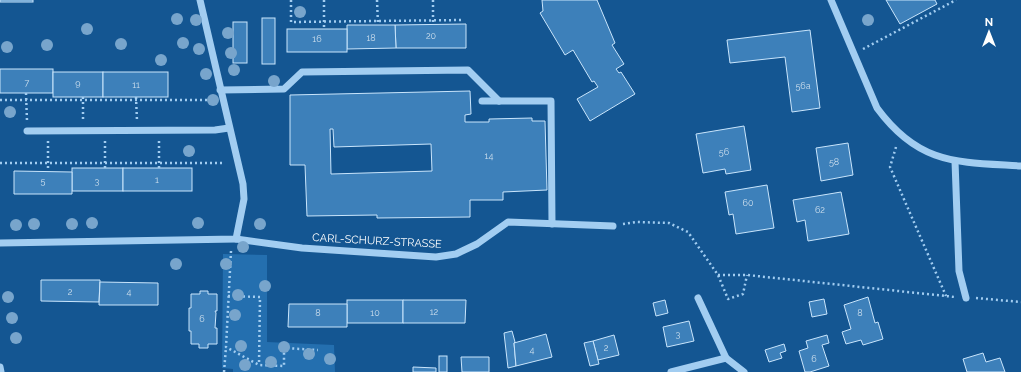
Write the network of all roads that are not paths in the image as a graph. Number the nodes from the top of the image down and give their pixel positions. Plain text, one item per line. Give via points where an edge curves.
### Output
1 (200, 0) edge
2 (831, 0) edge
3 (220, 90) junction
4 (482, 101) dead end
5 (500, 101) junction
6 (229, 128) junction
7 (27, 131) road end
8 (955, 161) junction
9 (1021, 166) edge
10 (552, 224) junction
11 (613, 226) road end
12 (236, 239) junction
13 (0, 243) edge
14 (698, 298) dead end
15 (966, 298) road end
16 (726, 358) junction
17 (0, 367) edge
18 (1, 372) edge
19 (671, 372) edge
20 (744, 372) edge

1 - 3 street
2 - 8 street via 877,108 901,136 918,148
3 - 5 street via 284,89 302,72 468,70
3 - 6 street
4 - 5 street
5 - 10 street via 551,102
6 - 7 street
6 - 12 street via 244,194
8 - 9 street
8 - 15 street via 959,271
10 - 11 street
10 - 12 street, CARL-SCHURZ-STRASSE via 508,222 477,244 456,254 436,257 302,248
12 - 13 street, CARL-SCHURZ-STRASSE
14 - 16 street
16 - 19 street
16 - 20 street
17 - 18 street

